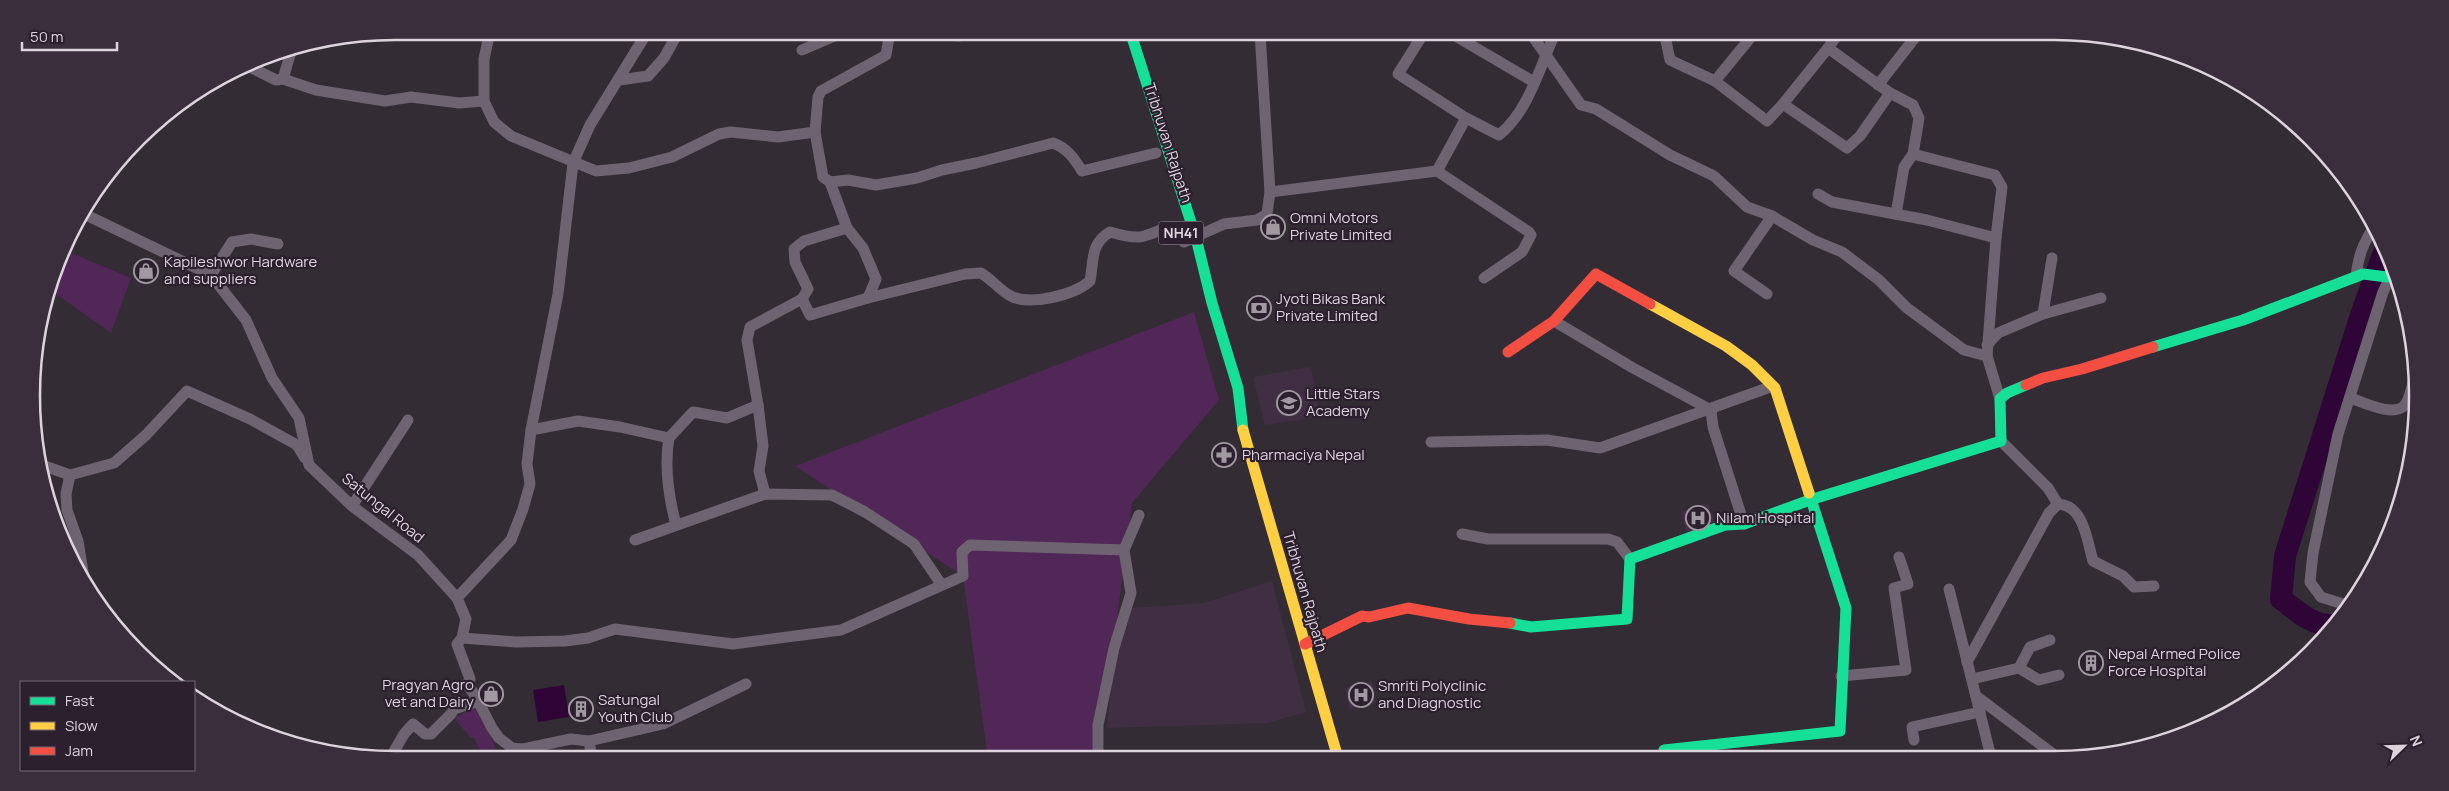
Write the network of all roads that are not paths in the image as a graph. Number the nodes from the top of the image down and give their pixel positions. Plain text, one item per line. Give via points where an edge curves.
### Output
1 (488, 40) edge
2 (643, 40) edge
3 (674, 40) edge
4 (825, 40) edge
5 (888, 40) edge
6 (1133, 40) edge
7 (1260, 40) edge
8 (1420, 40) edge
9 (1462, 40) edge
10 (1535, 40) edge
11 (1552, 40) edge
12 (1666, 40) edge
13 (1749, 40) edge
14 (1834, 40) edge
15 (1913, 40) edge
16 (1828, 48) junction
17 (802, 50) dead end
18 (290, 56) edge
19 (1546, 56) junction
20 (254, 69) edge
21 (283, 79) junction
22 (619, 80) junction
23 (1715, 81) junction
24 (1534, 82) junction
25 (1878, 85) junction
26 (1890, 93) junction
27 (484, 101) junction
28 (1783, 104) junction
29 (1466, 118) junction
30 (815, 132) junction
31 (1156, 153) dead end
32 (1913, 154) junction
33 (573, 163) junction
34 (1438, 171) junction
35 (830, 182) junction
36 (1270, 192) junction
37 (1818, 194) dead end
38 (1896, 214) junction
39 (89, 216) edge
40 (1772, 216) junction
41 (1168, 227) dead end
42 (847, 228) junction
43 (2370, 234) edge
44 (1196, 238) junction
45 (1996, 238) junction
46 (1184, 242) dead end
47 (278, 244) dead end
48 (2052, 258) dead end
49 (211, 275) junction
50 (2360, 276) junction
51 (2389, 277) edge
52 (1484, 278) dead end
53 (2390, 280) edge
54 (1766, 294) dead end
55 (868, 298) junction
56 (2101, 298) dead end
57 (802, 299) junction
58 (2043, 314) junction
59 (1554, 321) junction
60 (1987, 350) junction
61 (1508, 352) dead end
62 (1773, 386) junction
63 (2409, 394) edge
64 (1226, 395) dead end
65 (2350, 398) junction
66 (2000, 399) junction
67 (758, 405) junction
68 (1711, 410) junction
69 (408, 420) dead end
70 (531, 430) junction
71 (1244, 435) junction
72 (669, 438) junction
73 (2000, 441) junction
74 (1431, 442) dead end
75 (309, 465) junction
76 (47, 467) edge
77 (70, 475) junction
78 (765, 494) junction
79 (1810, 500) junction
80 (2058, 504) junction
81 (352, 506) junction
82 (1139, 515) dead end
83 (1744, 524) junction
84 (676, 526) junction
85 (1462, 534) dead end
86 (635, 540) dead end
87 (1124, 550) junction
88 (1899, 557) dead end
89 (1630, 559) junction
90 (81, 561) edge
91 (941, 584) junction
92 (2154, 586) dead end
93 (1949, 589) dead end
94 (457, 598) junction
95 (2342, 604) edge
96 (462, 638) junction
97 (2050, 640) dead end
98 (1305, 644) junction
99 (1967, 662) junction
100 (2019, 668) junction
101 (2059, 675) dead end
102 (1840, 676) junction
103 (1972, 679) junction
104 (746, 684) dead end
105 (1976, 696) junction
106 (479, 702) junction
107 (1980, 712) junction
108 (1914, 740) dead end
109 (589, 741) junction
110 (1664, 750) dead end
111 (395, 751) edge
112 (591, 751) edge
113 (1098, 751) edge
114 (1336, 751) edge
115 (1990, 751) edge
116 (2049, 751) edge

1 - 27 street via 484,59
2 - 22 street
3 - 22 street via 648,76
4 - 17 street
5 - 30 street via 886,55 821,91
6 - 44 main road, Tribhuvan Rajpath / NH41
7 - 36 street
8 - 29 street via 1398,74
9 - 24 street
10 - 19 street
11 - 19 street
12 - 23 street via 1670,60
13 - 23 street
14 - 16 street
15 - 25 street
16 - 25 street
16 - 28 street
18 - 21 street
19 - 24 street
19 - 40 street via 1581,105 1596,109 1670,155 1714,176 1747,207
20 - 21 street via 276,80
21 - 27 street via 316,90 385,101 411,97 459,103
22 - 33 street via 590,125
23 - 28 street via 1767,121
24 - 29 street via 1511,125 1499,135
25 - 26 street
26 - 28 street via 1860,136 1847,148
26 - 32 street via 1913,105 1919,118
27 - 33 street via 494,122 511,136
29 - 34 street
30 - 33 street via 778,137 731,132 719,134 672,157 629,168 596,172
30 - 35 street via 823,177
31 - 35 street via 1082,171 1062,146 1053,143 884,184 869,185 848,180
32 - 38 street via 1904,167
32 - 45 street via 1995,175 2002,187
33 - 70 street via 554,318
34 - 36 street
34 - 52 street via 1531,235 1522,252
35 - 42 street
36 - 44 street via 1266,214 1257,220 1224,224
37 - 38 street via 1832,202
38 - 45 street
39 - 49 street
40 - 54 street via 1734,271
40 - 60 street via 1813,240 1842,252 1879,280 1907,308 1960,347
41 - 55 street via 1134,238 1110,232 1099,238 1090,281 1080,290 1058,296 1025,301 1009,295 982,272
42 - 55 street via 863,248 876,279
42 - 57 street via 804,241 794,249 795,262 808,289
43 - 50 street via 2358,257
44 - 46 street
44 - 71 main road, Tribhuvan Rajpath / NH41 via 1238,388
45 - 60 street
47 - 49 street via 251,239 232,242
48 - 58 street
49 - 75 street via 246,320 272,378 298,418
50 - 51 main road
50 - 66 main road via 2243,320 2043,378 2006,392
53 - 65 street
55 - 57 street via 810,315
56 - 58 street
57 - 67 street via 750,327 747,340
58 - 60 street via 1998,333
59 - 61 main road
59 - 62 main road via 1596,274 1726,346
59 - 68 street
60 - 66 street
62 - 68 street
62 - 79 main road
63 - 65 street via 2404,405 2391,410
64 - 71 main road, Tribhuvan Rajpath / NH41
65 - 95 street via 2332,459 2310,582 2321,597
66 - 73 main road
67 - 72 street via 727,418 693,412
67 - 78 street via 763,446 759,471
68 - 74 street via 1600,448 1547,440
68 - 83 street via 1712,427
69 - 81 street
70 - 72 street via 578,422
70 - 94 street via 527,464 530,484 511,540
71 - 98 main road, Tribhuvan Rajpath / NH41
72 - 84 street via 668,477
73 - 79 main road
73 - 80 street via 2048,488
75 - 77 street, Satungal Road via 297,445 250,419 187,391 146,435 114,463
75 - 81 street, Satungal Road
76 - 77 street
77 - 90 street via 67,510
78 - 84 street
78 - 91 street via 832,495 914,544
79 - 83 main road
79 - 102 main road via 1846,608
80 - 92 street via 2066,504 2078,514 2093,561 2123,576 2134,587
80 - 99 street via 2049,513
81 - 94 street, Satungal Road via 418,556
82 - 87 street
83 - 89 main road via 1724,526
84 - 86 street
85 - 89 street via 1488,539 1608,539 1617,542
87 - 91 street via 970,545 962,552 963,576
87 - 113 street via 1130,594 1114,648 1098,725
88 - 102 street via 1908,584 1894,588 1906,670
89 - 98 main road via 1627,619 1531,627 1408,608 1362,616
91 - 96 street via 841,630 733,644 616,628 588,638 565,641
93 - 99 street
94 - 96 street, Satungal Road via 466,619
96 - 106 street, Satungal Road via 457,644 470,679 467,684
97 - 100 street via 2030,647
98 - 114 main road, Tribhuvan Rajpath / NH41
99 - 103 street
100 - 101 street via 2039,680
100 - 103 street
102 - 110 main road via 1840,731
103 - 105 street
104 - 109 street, Satungal Road via 663,724
105 - 107 street
105 - 116 street
106 - 109 street, Satungal Road via 499,738 512,748 523,749 571,739
106 - 111 street via 454,709 431,734 425,734 413,724
107 - 108 street via 1912,727
107 - 115 street
109 - 112 street

